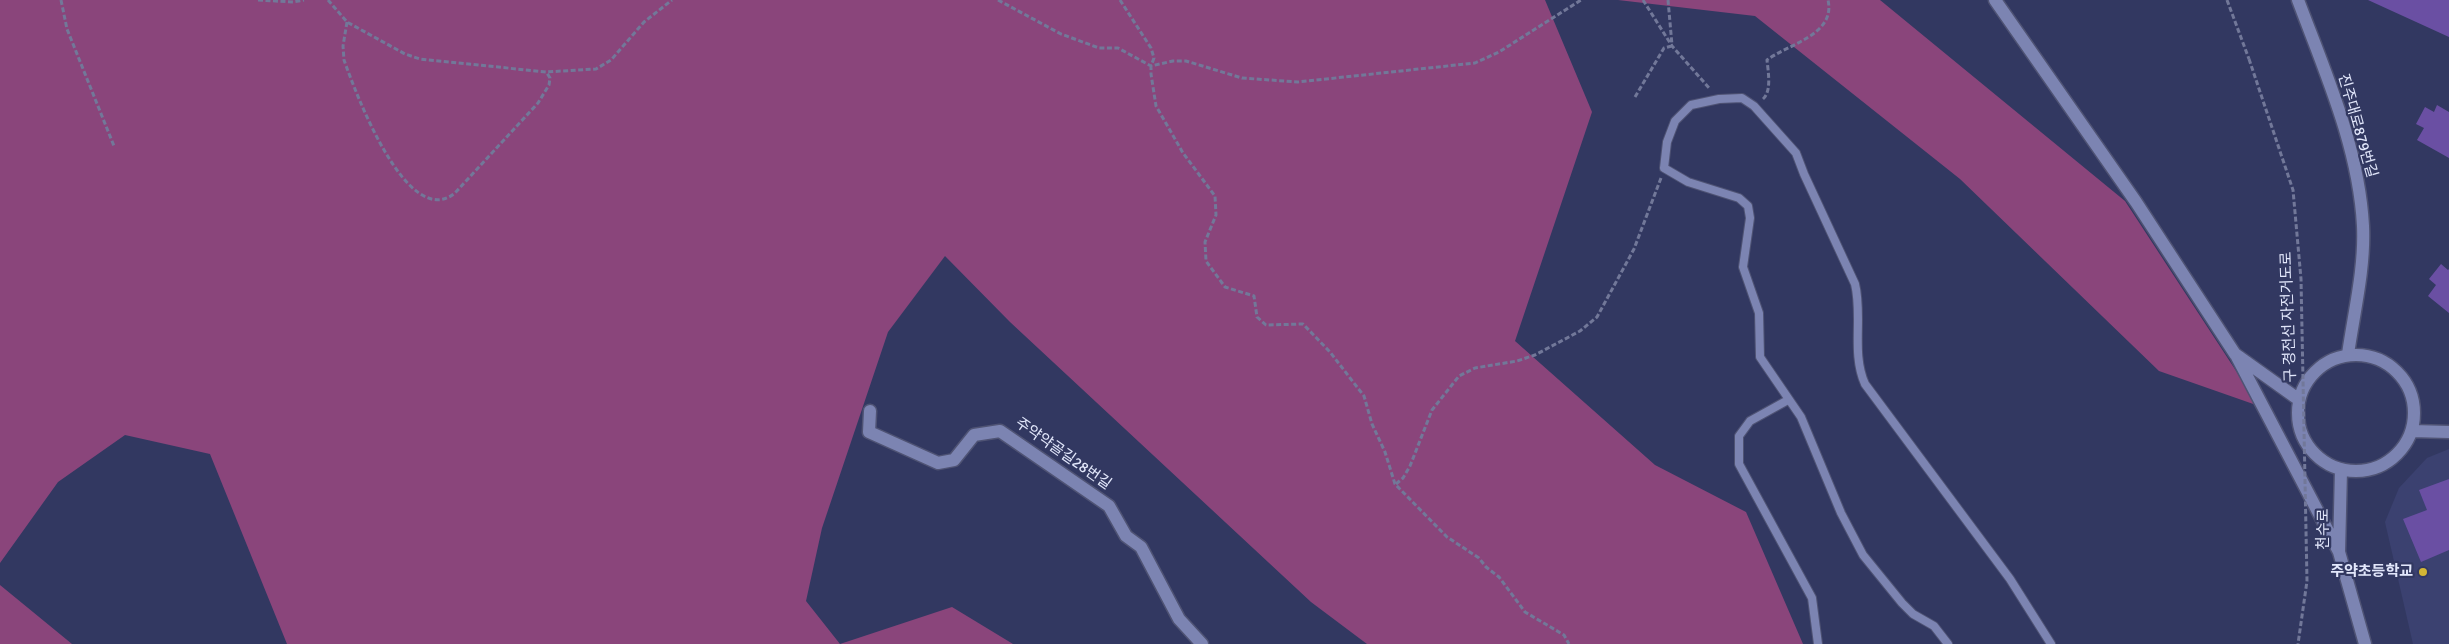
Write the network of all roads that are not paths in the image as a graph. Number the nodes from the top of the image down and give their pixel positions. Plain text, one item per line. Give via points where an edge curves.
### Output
1 (1995, 0) edge
2 (2298, 0) edge
3 (2236, 354) junction
4 (2348, 354) junction
5 (2298, 399) junction
6 (1788, 400) junction
7 (870, 411) dead end
8 (2412, 431) junction
9 (2449, 432) edge
10 (2341, 470) junction
11 (2339, 552) junction
12 (1202, 644) edge
13 (1818, 644) edge
14 (1948, 644) edge
15 (2051, 644) edge
16 (2365, 644) edge

1 - 3 street via 2136,202
2 - 4 street, 진주대로879번길 via 2346,138 2358,187 2363,225 2362,253
3 - 5 street
3 - 11 street
4 - 5 street via 2318,368
4 - 8 street via 2381,360 2401,376 2413,397
5 - 10 street via 2297,417 2301,434 2310,450
6 - 13 lane via 1750,421 1739,436 1739,464 1812,598
6 - 14 lane via 1801,417 1841,513 1863,555 1902,603 1913,614 1934,626
6 - 15 lane via 1760,357 1759,313 1743,267 1750,218 1748,206 1738,198 1688,182 1664,168 1667,142 1675,121 1691,105 1742,98 1754,106 1796,153 1855,284 1860,301 1860,366 1865,384 2010,580
7 - 12 street, 주약약골길28번길 via 869,432 938,463 954,460 974,434 1000,431 1109,506 1126,536 1141,547 1179,619
8 - 9 street
8 - 10 street via 2392,459 2378,467 2360,471
10 - 11 street, 천수로
11 - 16 street, 천수로

